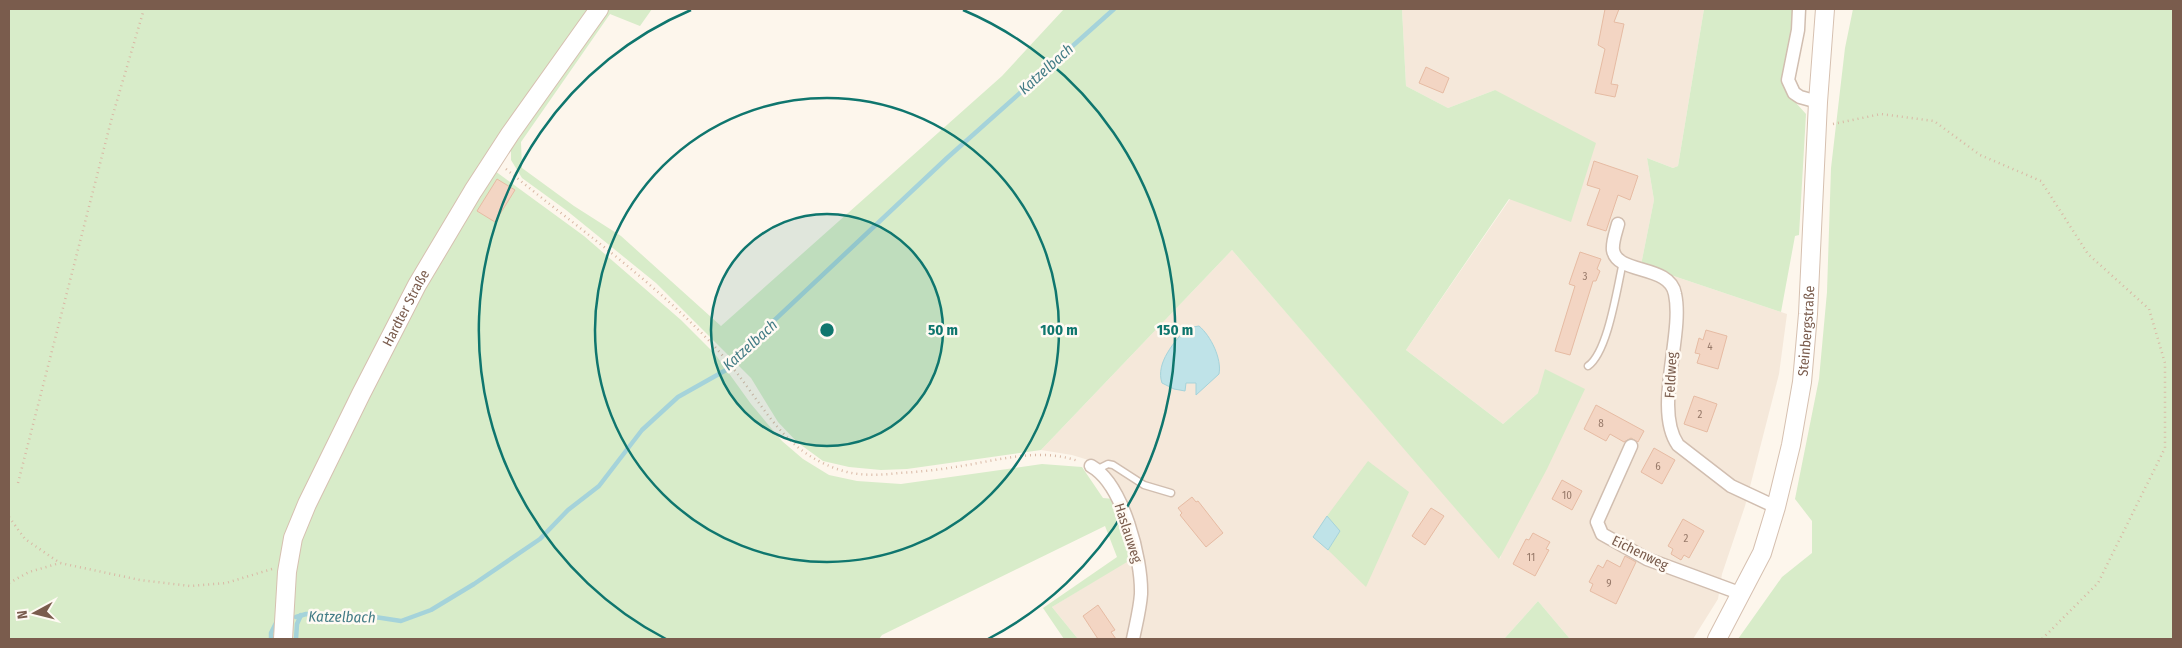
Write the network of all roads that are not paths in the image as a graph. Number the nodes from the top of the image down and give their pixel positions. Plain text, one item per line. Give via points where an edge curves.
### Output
1 (599, 9) edge
2 (1799, 9) edge
3 (1825, 9) edge
4 (1818, 102) junction
5 (1618, 224) dead end
6 (1623, 262) junction
7 (1588, 366) dead end
8 (1631, 446) dead end
9 (1095, 468) joint
10 (1171, 493) dead end
11 (1776, 507) junction
12 (1742, 594) junction
13 (283, 639) edge
14 (1134, 639) edge
15 (1717, 639) edge

1 - 13 street, Hardter Straße via 494,159 417,285 360,394 293,538 284,602
2 - 4 street via 1788,80 1800,97
3 - 4 street, Steinbergstraße
4 - 11 street, Steinbergstraße via 1802,382
5 - 6 street via 1613,248 1614,254
6 - 7 lane via 1603,346
6 - 11 street, Feldweg via 1668,280 1674,289 1676,315 1669,418 1673,438 1731,486
8 - 12 street, Eichenweg via 1597,522 1602,534 1660,565
9 - 10 lane via 1113,465 1144,485
9 - 14 street, Haslauweg via 1114,491 1138,557 1141,595
11 - 12 street, Steinbergstraße via 1762,553
12 - 15 street, Steinbergstraße

